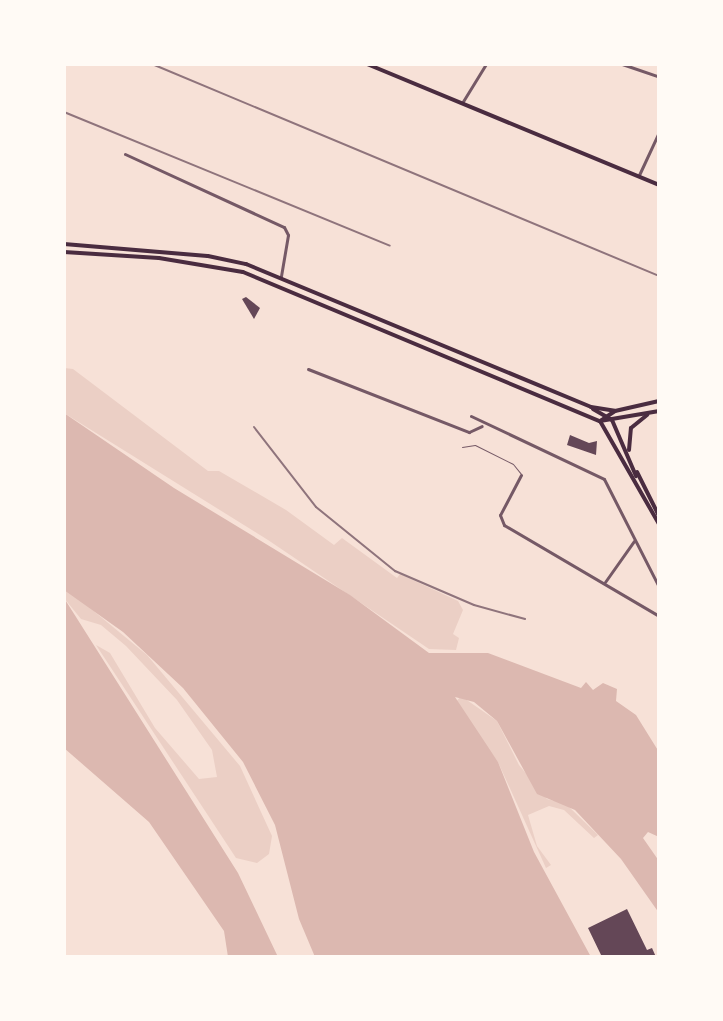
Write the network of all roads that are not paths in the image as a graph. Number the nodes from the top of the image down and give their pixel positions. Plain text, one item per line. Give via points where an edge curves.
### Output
1 (367, 64) edge
2 (486, 64) edge
3 (622, 64) edge
4 (659, 77) edge
5 (462, 103) junction
6 (659, 132) edge
7 (125, 154) dead end
8 (639, 175) junction
9 (659, 185) edge
10 (64, 244) edge
11 (64, 252) edge
12 (281, 276) junction
13 (277, 285) junction
14 (308, 369) dead end
15 (552, 394) junction
16 (548, 401) junction
17 (659, 401) edge
18 (591, 407) junction
19 (615, 411) junction
20 (659, 411) edge
21 (648, 414) junction
22 (471, 416) dead end
23 (609, 418) junction
24 (600, 421) junction
25 (482, 426) dead end
26 (462, 447) dead end
27 (630, 456) junction
28 (633, 463) junction
29 (521, 475) joint
30 (637, 479) junction
31 (659, 516) edge
32 (659, 524) edge
33 (634, 541) junction
34 (605, 582) junction
35 (659, 587) edge
36 (659, 616) edge

1 - 5 main road
2 - 5 street
3 - 4 street
5 - 8 main road
6 - 8 street
7 - 12 street via 284,227 288,235
8 - 9 main road
10 - 12 main road via 208,256
11 - 13 main road via 206,264
12 - 13 main road
12 - 15 main road
13 - 16 main road
14 - 25 street via 469,432
15 - 16 main road
15 - 18 main road
16 - 24 main road
17 - 19 main road
18 - 19 main road
18 - 23 main road
19 - 23 main road
20 - 21 main road
21 - 23 main road
21 - 27 main road via 631,428
22 - 33 street via 604,479
23 - 24 main road
23 - 27 main road
24 - 30 main road
26 - 29 lane via 475,445 513,464
27 - 28 main road
28 - 30 main road
28 - 31 main road
29 - 34 street via 500,515 504,525
30 - 32 main road
33 - 34 street
33 - 35 street
34 - 36 street

